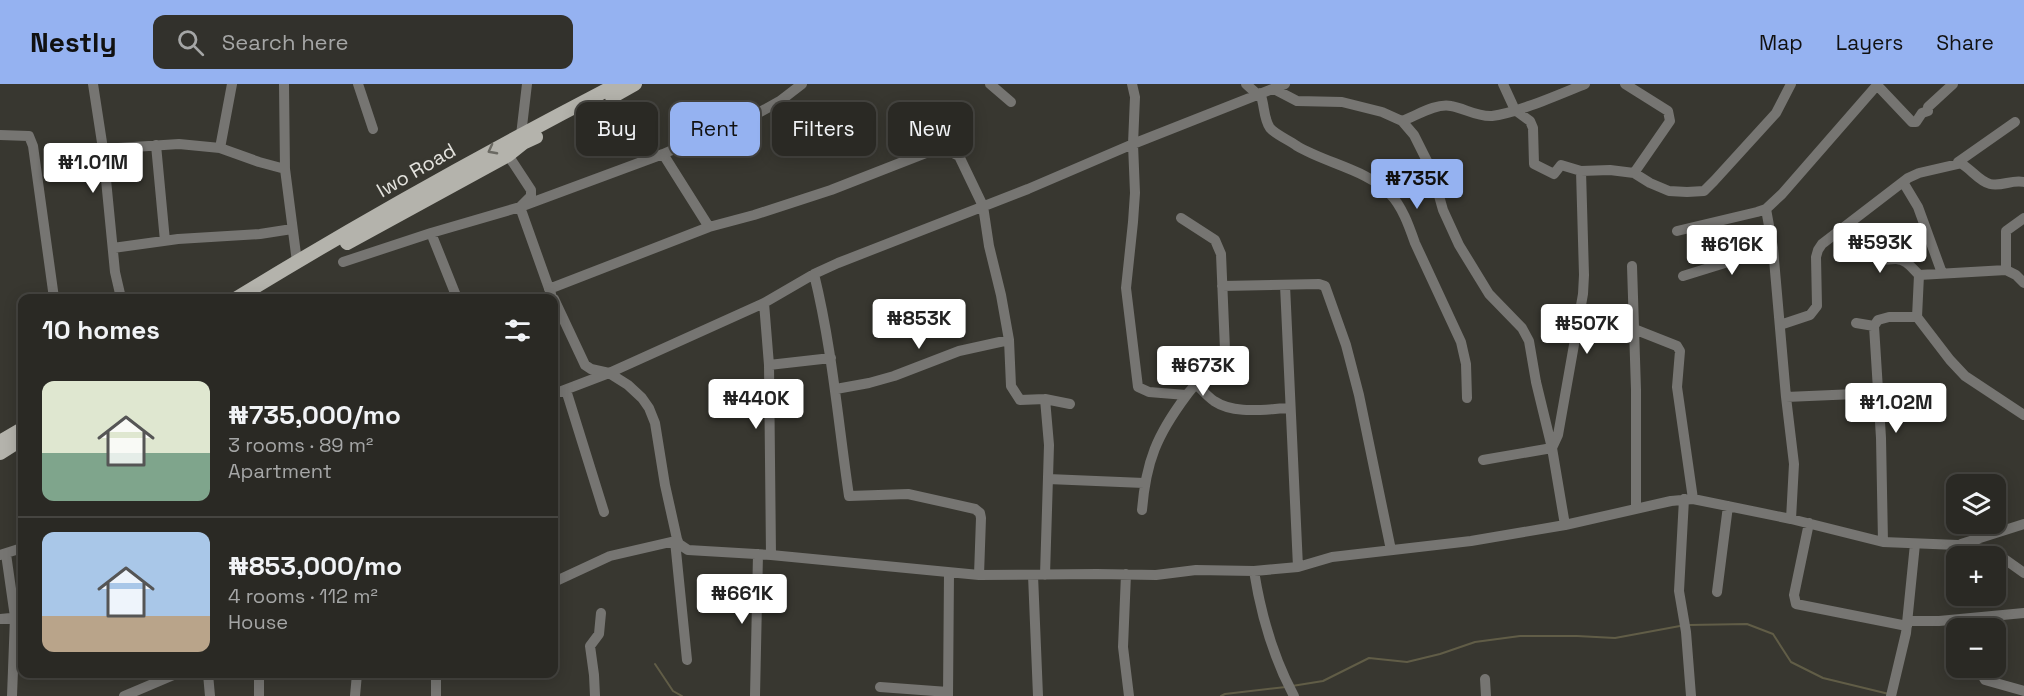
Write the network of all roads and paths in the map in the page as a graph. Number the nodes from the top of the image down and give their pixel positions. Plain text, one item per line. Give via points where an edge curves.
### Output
1 (93, 84) edge
2 (232, 84) edge
3 (284, 84) edge
4 (358, 84) edge
5 (527, 84) edge
6 (618, 84) edge
7 (635, 84) edge
8 (802, 84) edge
9 (990, 84) edge
10 (1132, 84) edge
11 (1246, 84) edge
12 (1285, 84) edge
13 (1503, 84) edge
14 (1585, 84) edge
15 (1625, 84) edge
16 (1791, 84) edge
17 (1953, 84) edge
18 (1877, 85) edge
19 (1274, 89) junction
20 (1259, 94) junction
21 (1011, 102) dead end
22 (1515, 110) junction
23 (1402, 122) junction
24 (2015, 122) dead end
25 (373, 129) dead end
26 (0, 135) edge
27 (521, 135) junction
28 (1133, 144) junction
29 (156, 145) junction
30 (220, 148) junction
31 (103, 149) junction
32 (663, 154) junction
33 (508, 155) junction
34 (1958, 162) junction
35 (285, 169) junction
36 (1581, 171) junction
37 (1634, 172) junction
38 (1904, 182) junction
39 (2024, 182) edge
40 (983, 206) junction
41 (520, 207) junction
42 (1766, 208) junction
43 (1181, 218) dead end
44 (2024, 218) edge
45 (1850, 224) junction
46 (709, 227) junction
47 (292, 229) junction
48 (1677, 231) dead end
49 (431, 233) junction
50 (165, 241) junction
51 (113, 248) junction
52 (1773, 248) junction
53 (297, 262) junction
54 (343, 262) dead end
55 (1632, 266) dead end
56 (2006, 270) junction
57 (1941, 273) junction
58 (814, 274) junction
59 (1919, 275) junction
60 (1683, 276) dead end
61 (2024, 283) edge
62 (1286, 285) junction
63 (1222, 286) junction
64 (53, 294) edge
65 (120, 294) edge
66 (244, 294) edge
67 (262, 294) edge
68 (455, 294) edge
69 (551, 294) edge
70 (557, 294) edge
71 (764, 303) junction
72 (558, 309) edge
73 (1917, 317) junction
74 (1856, 323) dead end
75 (1780, 325) junction
76 (1874, 326) junction
77 (1634, 329) junction
78 (1009, 340) junction
79 (831, 358) junction
80 (769, 365) junction
81 (609, 373) junction
82 (1196, 384) junction
83 (836, 389) junction
84 (566, 390) junction
85 (558, 393) edge
86 (1880, 393) junction
87 (1186, 395) junction
88 (1786, 397) junction
89 (1467, 398) dead end
90 (1045, 399) junction
91 (1070, 404) dead end
92 (1290, 408) junction
93 (2024, 415) edge
94 (18, 431) edge
95 (0, 442) edge
96 (18, 442) edge
97 (1552, 448) junction
98 (0, 453) edge
99 (1483, 460) dead end
100 (1048, 479) junction
101 (1144, 483) junction
102 (1688, 499) junction
103 (1728, 506) junction
104 (1636, 509) junction
105 (1142, 510) dead end
106 (604, 512) dead end
107 (1791, 519) junction
108 (1809, 523) junction
109 (2024, 524) edge
110 (1565, 525) junction
111 (1883, 542) junction
112 (677, 543) junction
113 (1915, 544) junction
114 (1958, 545) junction
115 (18, 549) edge
116 (1391, 550) junction
117 (3, 554) edge
118 (758, 554) junction
119 (771, 555) junction
120 (1298, 567) junction
121 (1254, 571) junction
122 (949, 573) junction
123 (2024, 573) edge
124 (1126, 574) junction
125 (979, 575) junction
126 (1039, 575) junction
127 (558, 580) edge
128 (1717, 592) dead end
129 (18, 613) edge
130 (601, 613) dead end
131 (2024, 614) edge
132 (18, 617) edge
133 (2004, 618) edge
134 (0, 619) edge
135 (1946, 621) edge
136 (1907, 623) junction
137 (18, 626) edge
138 (687, 660) dead end
139 (167, 678) edge
140 (208, 678) edge
141 (259, 678) edge
142 (357, 678) edge
143 (436, 678) edge
144 (1984, 678) edge
145 (1485, 679) dead end
146 (12, 681) junction
147 (0, 683) edge
148 (880, 687) dead end
149 (2024, 691) edge
150 (1892, 693) edge
151 (948, 694) edge
152 (12, 696) edge
153 (124, 696) edge
154 (210, 696) edge
155 (260, 696) edge
156 (355, 696) edge
157 (436, 696) edge
158 (595, 696) edge
159 (755, 696) edge
160 (1038, 696) edge
161 (1129, 696) edge
162 (1294, 696) edge
163 (1486, 696) edge
164 (1691, 696) edge

1 - 31 street
2 - 30 street
3 - 35 street
4 - 25 street
5 - 27 street
6 - 27 main road, Iwo Road
7 - 33 main road, Iwo Road via 523,143
8 - 32 street via 760,112
9 - 21 street
10 - 28 street
11 - 20 street
12 - 19 street
13 - 22 street
14 - 22 street
15 - 37 street via 1670,115 1670,121
16 - 37 street via 1776,113 1704,191 1669,190
17 - 18 street via 1916,122
18 - 42 street
19 - 20 street
19 - 23 street via 1297,101 1342,102 1382,112
20 - 28 street
20 - 89 street via 1272,130 1320,159 1369,178 1392,195 1461,342
22 - 23 street via 1484,116 1449,105 1439,106
22 - 36 street via 1533,128 1533,160 1537,167 1554,174 1561,165
23 - 97 street via 1420,143 1459,245 1489,294 1522,328 1529,341
24 - 34 street
26 - 64 street via 29,136 33,146
27 -> 53 main road, Iwo Road
28 - 40 street
28 - 87 street via 1133,222 1126,288 1138,387 1149,392
29 - 30 street
29 - 31 street
29 - 50 street
30 - 35 street
31 - 51 street
32 - 41 street
32 - 46 street
33 - 41 street via 531,190 531,196
33 - 67 main road, Iwo Road via 393,216
34 - 38 street via 1919,173
34 - 39 street via 1992,185
35 - 47 street
36 - 37 street
36 - 97 street via 1583,294 1565,402
38 - 45 street
38 - 57 street via 1918,207
40 - 46 street via 959,156 936,149 820,193
40 - 58 street
40 - 78 street
41 - 49 street
41 - 69 street
42 - 48 street
42 - 52 street
43 - 63 street via 1218,244
44 - 56 street via 2006,231
45 - 59 street via 1870,254 1880,259 1900,259
45 - 75 street via 1818,250 1814,312
46 - 70 street
47 - 50 street
47 - 53 street
49 - 54 street
49 - 68 street
50 - 51 street
51 - 65 street
52 - 60 street
52 - 75 street
53 - 66 main road, Iwo Road
55 - 77 street
56 - 57 street
56 - 61 street
57 - 59 street
58 - 71 street
58 - 79 street
59 - 73 street
62 - 63 street
62 - 92 street
62 - 116 street via 1319,284 1328,291 1359,395
63 - 82 street via 1225,350
71 - 80 street
71 - 81 street
72 - 81 street via 585,365
73 - 76 street via 1878,320
73 - 93 street via 1965,376
74 - 76 street
75 - 88 street
76 - 86 street
77 - 102 street via 1677,346 1680,351 1677,387
77 - 104 street
78 - 83 street via 959,351 894,376
78 - 90 street via 1011,386 1015,393 1020,400
79 - 80 street
79 - 83 street
80 - 119 street
81 - 84 street
81 - 112 street via 628,385 650,408
82 - 87 street
82 - 92 street via 1214,401 1233,408
83 - 125 street via 849,496 908,494 975,509 981,518
84 - 85 street
84 - 106 street
86 - 88 street
86 - 111 street
87 - 101 street via 1158,439
88 - 107 street via 1795,475
90 - 91 street
90 - 100 street
92 - 120 street
94 - 95 main road
96 - 98 main road
97 - 99 street
97 - 110 street
100 - 101 street
100 - 126 street
101 - 105 street
102 - 103 street
102 - 104 street
102 - 164 street via 1679,591
103 - 107 street
103 - 128 street
104 - 110 street
107 - 108 street
108 - 111 street
108 - 136 street via 1794,595 1796,604
109 - 114 street
110 - 116 street
111 - 113 street
112 - 118 street via 688,550
112 - 127 street via 610,556
112 - 138 street
113 - 114 street
113 - 136 street
114 - 123 street via 1996,553
115 - 117 street
116 - 120 street via 1332,557
117 - 129 street
118 - 119 street
118 - 159 street
119 - 122 street
120 - 121 street
121 - 124 street
121 - 162 street via 1259,608
122 - 125 street
122 - 151 street
124 - 126 street
124 - 161 street via 1123,647
125 - 126 street
126 - 160 street
130 - 158 street via 598,634 590,646
131 - 133 street
132 - 134 street
135 - 136 street
136 - 150 street
137 - 146 street
139 - 153 street
140 - 154 street
141 - 155 street
142 - 156 street
143 - 157 street
144 - 149 street
145 - 163 street
146 - 147 street
146 - 152 street
148 - 151 street

